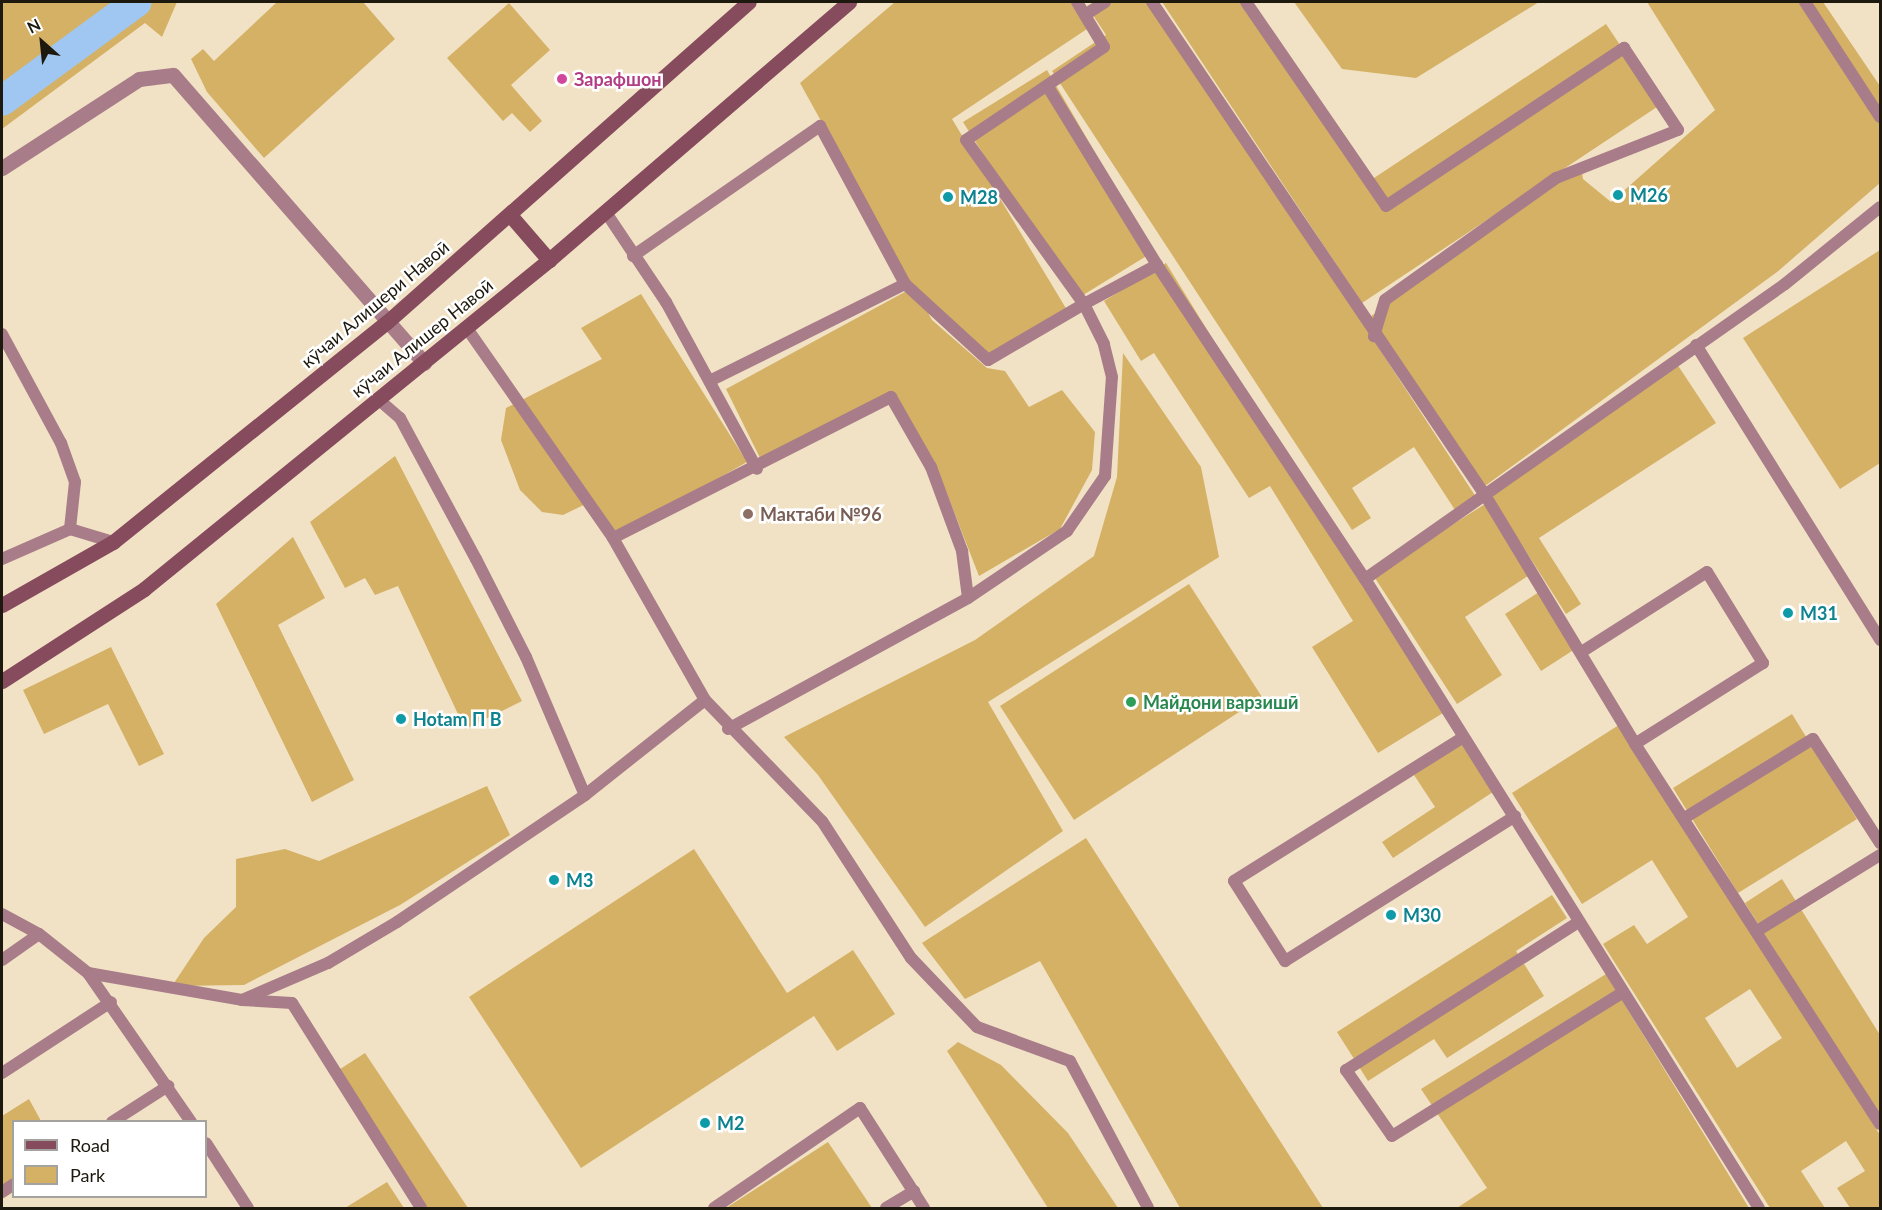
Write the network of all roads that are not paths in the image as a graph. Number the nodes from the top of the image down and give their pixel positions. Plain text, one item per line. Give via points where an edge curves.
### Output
1 (748, 2) edge
2 (849, 2) edge
3 (1077, 2) edge
4 (1105, 2) edge
5 (1152, 2) edge
6 (1246, 2) edge
7 (1805, 2) edge
8 (1085, 15) junction
9 (1048, 87) junction
10 (1881, 117) edge
11 (2, 168) edge
12 (1881, 207) edge
13 (605, 211) junction
14 (510, 215) junction
15 (633, 256) junction
16 (549, 260) junction
17 (1157, 265) junction
18 (905, 284) junction
19 (1084, 304) junction
20 (387, 322) junction
21 (466, 327) junction
22 (2, 334) edge
23 (1374, 336) junction
24 (1696, 345) junction
25 (424, 363) junction
26 (710, 381) junction
27 (378, 399) junction
28 (757, 469) junction
29 (1485, 495) junction
30 (70, 529) junction
31 (613, 538) junction
32 (113, 542) junction
33 (2, 559) edge
34 (1365, 579) junction
35 (968, 598) junction
36 (2, 605) edge
37 (1881, 640) edge
38 (1583, 651) junction
39 (2, 681) edge
40 (705, 700) junction
41 (728, 729) junction
42 (1462, 738) junction
43 (1635, 744) junction
44 (585, 795) junction
45 (1515, 816) junction
46 (1686, 817) junction
47 (1881, 843) edge
48 (1881, 855) edge
49 (2, 914) edge
50 (1577, 923) junction
51 (1757, 931) junction
52 (39, 934) junction
53 (2, 960) edge
54 (88, 973) junction
55 (1622, 993) junction
56 (242, 1000) junction
57 (111, 1002) junction
58 (2, 1073) edge
59 (168, 1086) junction
60 (115, 1120) edge
61 (190, 1120) edge
62 (1881, 1124) edge
63 (207, 1145) edge
64 (914, 1191) junction
65 (248, 1209) edge
66 (421, 1209) edge
67 (714, 1209) edge
68 (886, 1209) edge
69 (924, 1209) edge
70 (1148, 1209) edge
71 (1759, 1209) edge

1 - 14 street, кӯчаи Алишери Навоӣ
2 - 13 street, кӯчаи Алишер Навоӣ
3 - 8 lane
4 - 8 lane
5 - 23 lane
6 - 23 lane via 1386,207 1624,48 1678,130 1556,178 1385,300
7 - 10 lane
8 - 9 lane via 1104,47
9 - 17 lane
9 - 19 lane via 966,140
11 - 20 street via 139,79 173,75
12 - 24 lane via 1785,284
13 - 15 lane
13 - 16 street, кӯчаи Алишер Навоӣ
14 - 16 street
14 - 20 street, кӯчаи Алишери Навоӣ
15 - 18 lane via 820,126
15 - 26 lane
16 - 21 street, кӯчаи Алишер Навоӣ
17 - 19 lane
17 - 34 lane
18 - 19 lane via 988,360
18 - 26 lane
19 - 35 lane via 1104,344 1112,377 1105,476 1067,531
20 - 25 street
20 - 32 street, кӯчаи Алишери Навоӣ
21 - 25 street, кӯчаи Алишер Навоӣ
21 - 31 lane
22 - 30 lane via 61,443 75,482
23 - 29 lane
24 - 29 lane
24 - 37 lane
25 - 27 street, кӯчаи Алишер Навоӣ
26 - 28 lane
27 - 39 street, кӯчаи Алишер Навоӣ via 144,590
27 - 44 lane via 400,418 476,559 526,657
28 - 31 lane
28 - 35 lane via 891,397 931,467 962,551
29 - 34 lane
29 - 38 lane
30 - 32 lane
30 - 33 lane
31 - 40 lane
32 - 36 street, кӯчаи Алишери Навоӣ
34 - 42 lane
35 - 41 lane
38 - 43 lane
38 - 43 lane via 1707,572 1763,663
40 - 41 lane
40 - 44 lane
41 - 70 lane via 822,821 911,958 977,1027 1070,1061
42 - 45 lane
42 - 45 lane via 1234,881 1285,961
43 - 46 lane
44 - 56 lane via 328,963
45 - 50 lane
46 - 47 lane via 1813,739
46 - 51 lane
48 - 51 lane
49 - 52 lane
50 - 55 lane
50 - 55 lane via 1346,1070 1392,1136
51 - 62 lane
52 - 53 lane
52 - 54 lane
54 - 56 lane
54 - 57 lane
55 - 71 lane
56 - 66 lane via 292,1003
57 - 58 lane
57 - 59 lane
59 - 60 lane
59 - 61 lane
63 - 65 lane
64 - 67 lane via 860,1108
64 - 68 lane
64 - 69 lane

